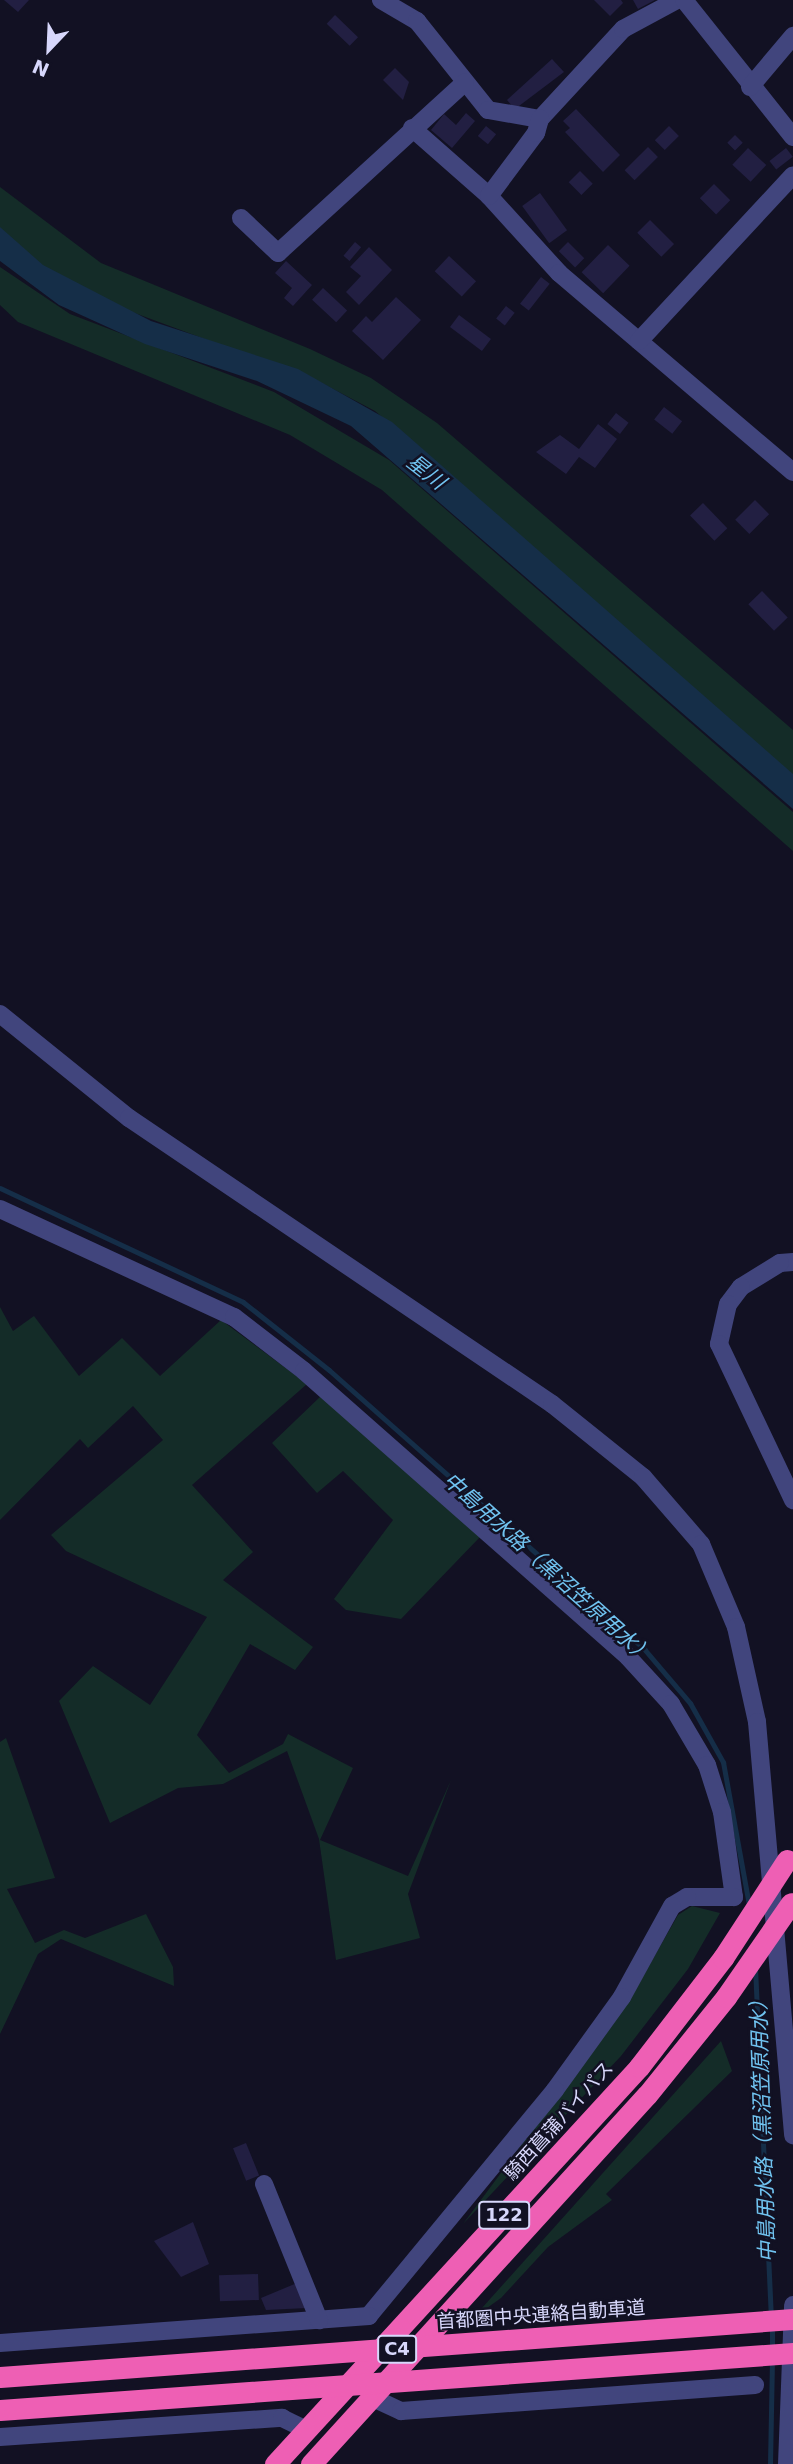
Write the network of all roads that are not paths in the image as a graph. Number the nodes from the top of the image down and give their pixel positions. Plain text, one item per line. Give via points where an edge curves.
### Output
1 (382, 0) edge
2 (677, 0) edge
3 (684, 0) edge
4 (793, 36) edge
5 (465, 82) junction
6 (751, 87) junction
7 (540, 119) junction
8 (412, 128) junction
9 (793, 136) edge
10 (793, 174) edge
11 (489, 196) junction
12 (241, 218) dead end
13 (639, 341) junction
14 (793, 472) edge
15 (0, 1014) edge
16 (0, 1209) edge
17 (793, 1262) edge
18 (793, 1500) edge
19 (790, 1855) edge
20 (792, 1901) edge
21 (793, 2135) edge
22 (264, 2184) dead end
23 (793, 2306) edge
24 (793, 2319) edge
25 (319, 2320) junction
26 (593, 2335) junction
27 (0, 2343) edge
28 (793, 2353) edge
29 (0, 2377) edge
30 (792, 2383) edge
31 (755, 2385) dead end
32 (373, 2398) junction
33 (0, 2410) edge
34 (307, 2430) junction
35 (0, 2437) edge
36 (275, 2464) edge
37 (311, 2464) edge
38 (787, 2464) edge

1 - 5 street via 417,20
2 - 7 street via 623,29
3 - 6 street
4 - 6 street
5 - 7 street via 495,114
5 - 8 street
6 - 9 street
7 - 11 street via 537,133
8 - 11 street
8 - 12 street via 278,253
10 - 13 street
11 - 13 street via 559,273
13 - 14 street
15 - 21 street via 129,1118 552,1404 643,1477 701,1545 736,1627 757,1722
16 - 25 street via 216,1305 304,1371 628,1657 684,1723 716,1790 734,1897 687,1897 672,1906 622,1997 425,2254 369,2316
17 - 18 street via 780,1263 741,1287 728,1304 719,1343
19 - 34 highway, 騎西菖蒲バイパス / 122, bridge via 723,1958 639,2067
20 - 32 highway, 122, bridge via 726,1997 647,2095
22 - 25 street
23 - 26 highway, bridge
23 - 30 street
24 - 26 highway, 首都圏中央連絡自動車道 / C4, bridge
25 - 27 street
26 - 29 highway, 首都圏中央連絡自動車道 / C4, bridge
28 - 33 highway, C4, bridge
30 - 38 street
31 - 32 street via 401,2411
32 - 37 highway, 122
34 - 35 street via 282,2418
34 - 36 highway, 騎西菖蒲バイパス / 122

